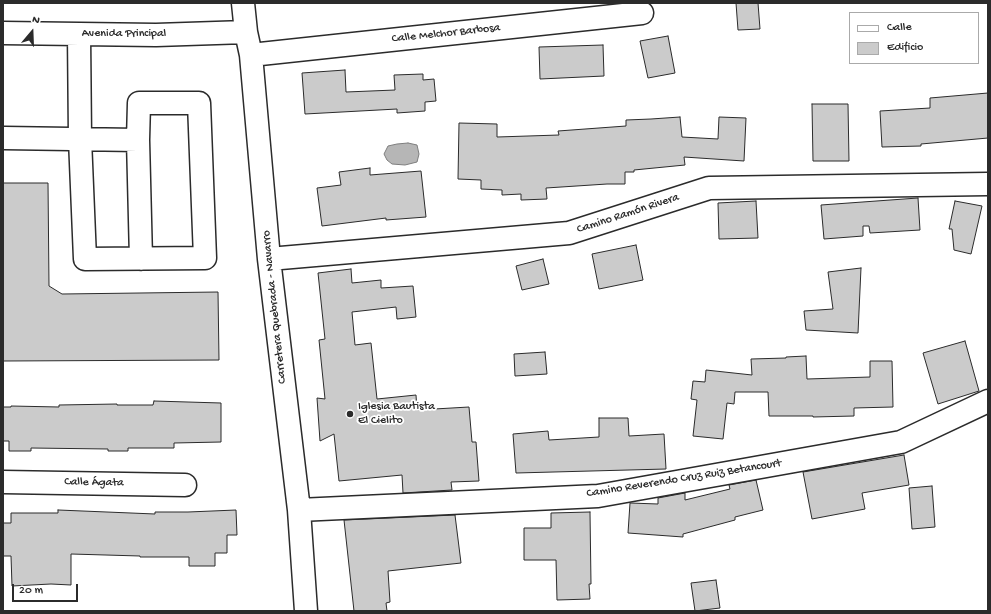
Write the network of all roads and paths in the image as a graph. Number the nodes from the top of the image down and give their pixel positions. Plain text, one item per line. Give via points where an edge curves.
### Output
1 (244, 3) edge
2 (642, 14) dead end
3 (246, 32) junction
4 (3, 33) edge
5 (79, 34) junction
6 (251, 55) junction
7 (4, 138) dead end
8 (80, 139) junction
9 (138, 140) junction
10 (988, 184) edge
11 (141, 259) junction
12 (269, 259) junction
13 (988, 402) edge
14 (3, 482) edge
15 (185, 485) dead end
16 (299, 510) junction
17 (306, 611) edge

1 - 3 street, Carretera Quebrada - Navarro
2 - 6 street, Calle Melchor Barbosa
3 - 5 street, Avenida Principal
3 - 6 street, Carretera Quebrada - Navarro
4 - 5 street, Avenida Principal
5 - 8 street
6 - 12 street, Carretera Quebrada - Navarro
7 - 8 street
8 - 9 street
8 - 11 street via 85,260
9 - 11 street
9 - 11 street via 139,103 199,103 205,258
10 - 12 street, Camino Ramón Rivera via 709,188 569,233
12 - 16 street, Carretera Quebrada - Navarro
13 - 16 street, Camino Reverendo Cruz Ruiz Betancourt via 901,442 598,496
14 - 15 street, Calle Ágata
16 - 17 street, Carretera Quebrada - Navarro

